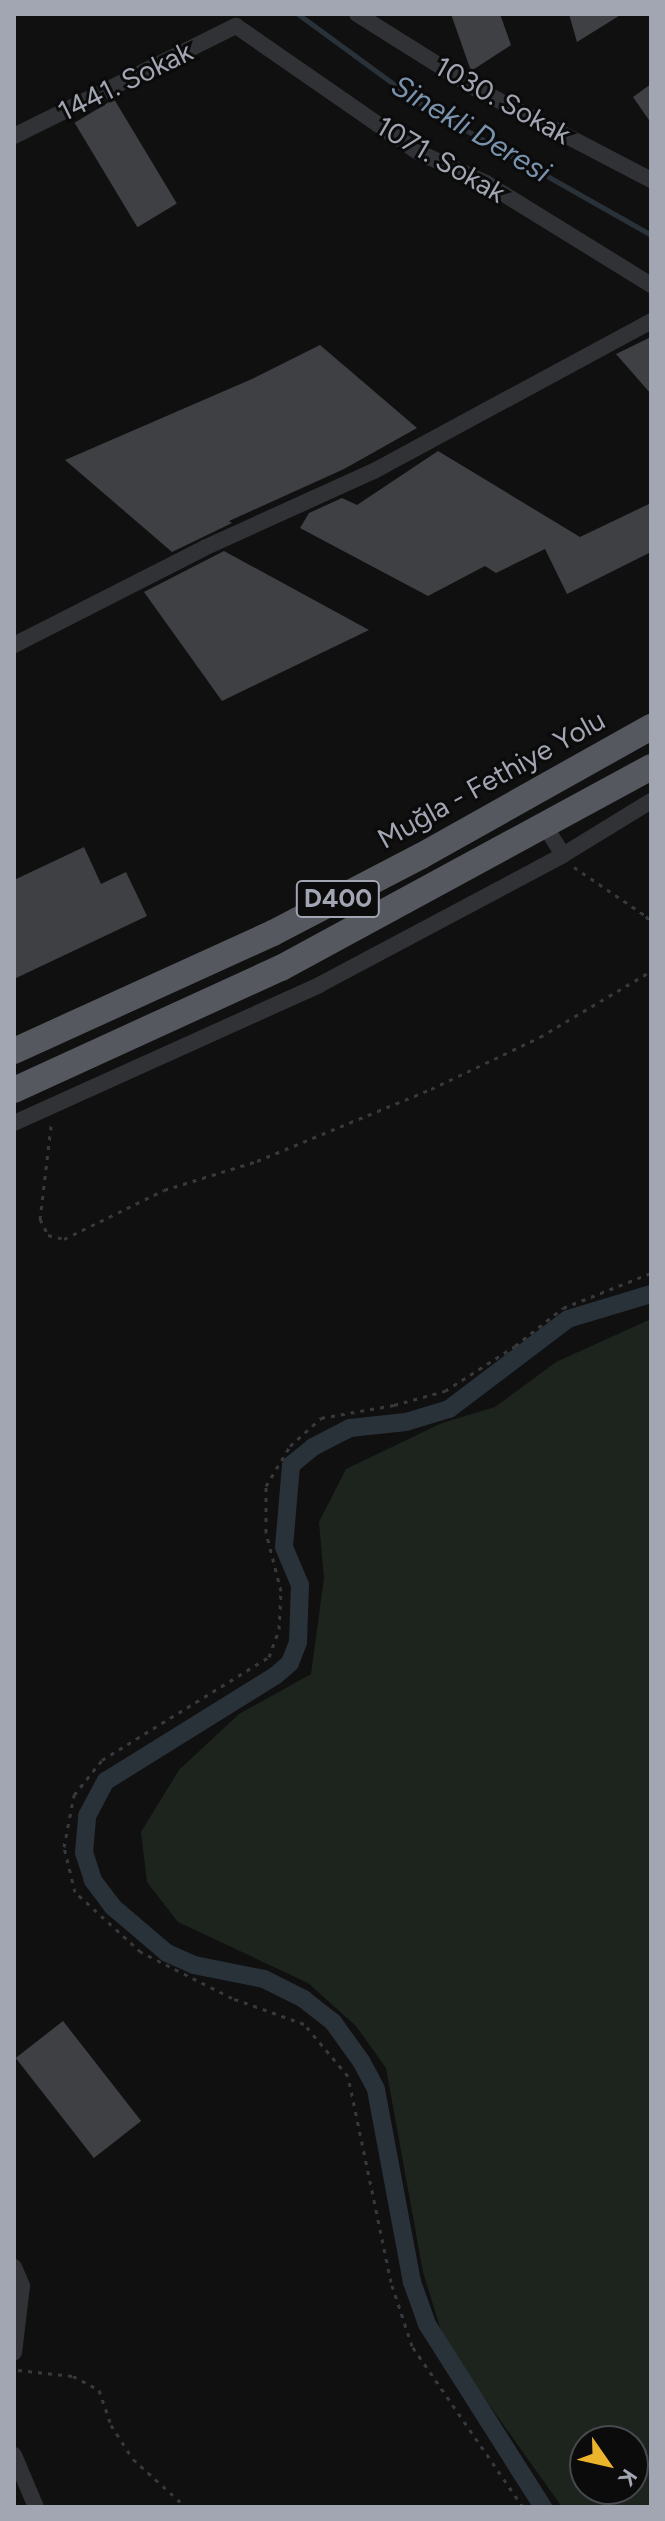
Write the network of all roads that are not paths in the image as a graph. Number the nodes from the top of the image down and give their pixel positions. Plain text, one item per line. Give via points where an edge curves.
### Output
1 (357, 14) edge
2 (236, 26) joint
3 (14, 136) edge
4 (651, 180) edge
5 (651, 285) edge
6 (651, 321) edge
7 (14, 645) edge
8 (651, 727) edge
9 (651, 767) edge
10 (651, 801) edge
11 (545, 826) junction
12 (563, 855) junction
13 (14, 1051) edge
14 (14, 1090) edge
15 (14, 1123) edge
16 (14, 2267) edge
17 (14, 2353) edge
18 (14, 2455) edge
19 (36, 2507) edge

1 - 4 street, 1030. Sokak via 475,88
2 - 3 street, 1441. Sokak
2 - 5 street, 1071. Sokak via 418,152 486,183
6 - 7 street via 374,471 204,548
8 - 13 highway, Muğla - Fethiye Yolu / D400 via 273,933
9 - 11 highway, D400
10 - 12 street
11 - 12 street
11 - 14 highway, D400 via 281,968
12 - 15 street via 319,985
16 - 17 street via 22,2286
18 - 19 street

